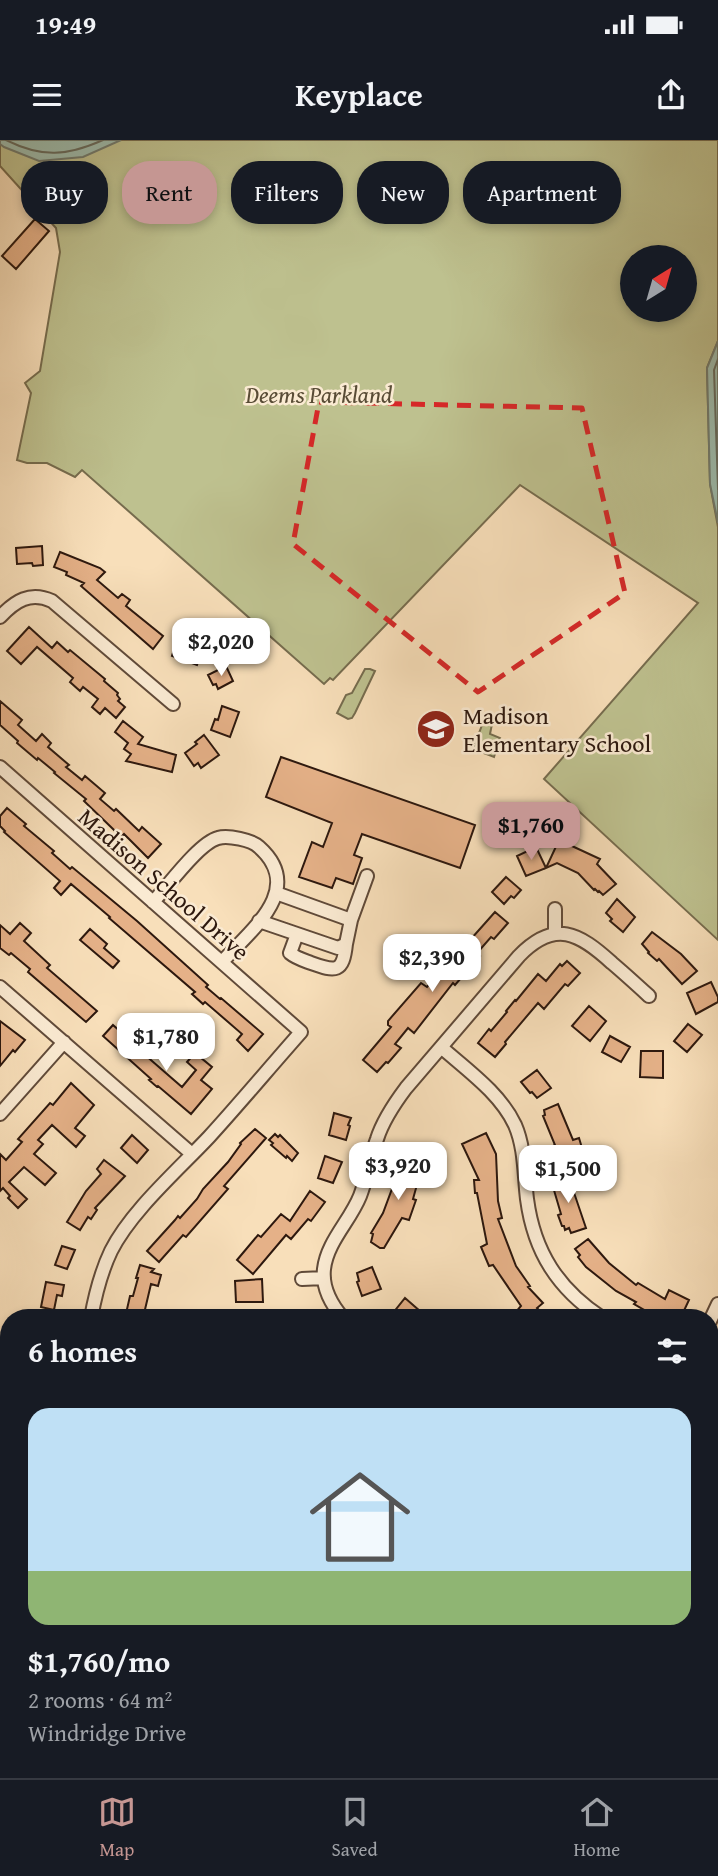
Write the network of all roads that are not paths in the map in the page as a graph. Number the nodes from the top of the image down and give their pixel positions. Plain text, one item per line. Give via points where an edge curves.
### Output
1 (0, 617) edge
2 (173, 704) dead end
3 (0, 767) edge
4 (367, 876) dead end
5 (276, 893) junction
6 (153, 902) junction
7 (555, 909) dead end
8 (351, 920) junction
9 (259, 921) junction
10 (297, 934) junction
11 (555, 934) junction
12 (346, 944) junction
13 (222, 962) junction
14 (0, 986) edge
15 (649, 996) dead end
16 (64, 1042) junction
17 (441, 1047) junction
18 (0, 1114) edge
19 (192, 1154) junction
20 (324, 1278) junction
21 (302, 1279) dead end
22 (92, 1309) edge
23 (336, 1309) edge
24 (590, 1309) edge

1 - 2 street via 26,597 44,598
3 - 6 street, Madison School Drive
4 - 8 street
5 - 6 street via 273,863 258,845 219,837 203,846
5 - 8 street
5 - 9 street
6 - 13 street, Madison School Drive
7 - 11 street
8 - 12 street
9 - 10 street
9 - 13 street
10 - 12 street via 338,948
10 - 12 street via 290,953 330,970 344,960
11 - 15 street via 586,940
11 - 17 street via 526,948
13 - 19 street, Madison School Drive via 301,1032
14 - 16 street
16 - 18 street
16 - 19 street
17 - 20 street via 386,1118 360,1196 328,1254
17 - 24 street via 490,1090 514,1123 522,1143 537,1243 559,1279
19 - 22 street via 133,1219 111,1251
20 - 21 street
20 - 23 street

